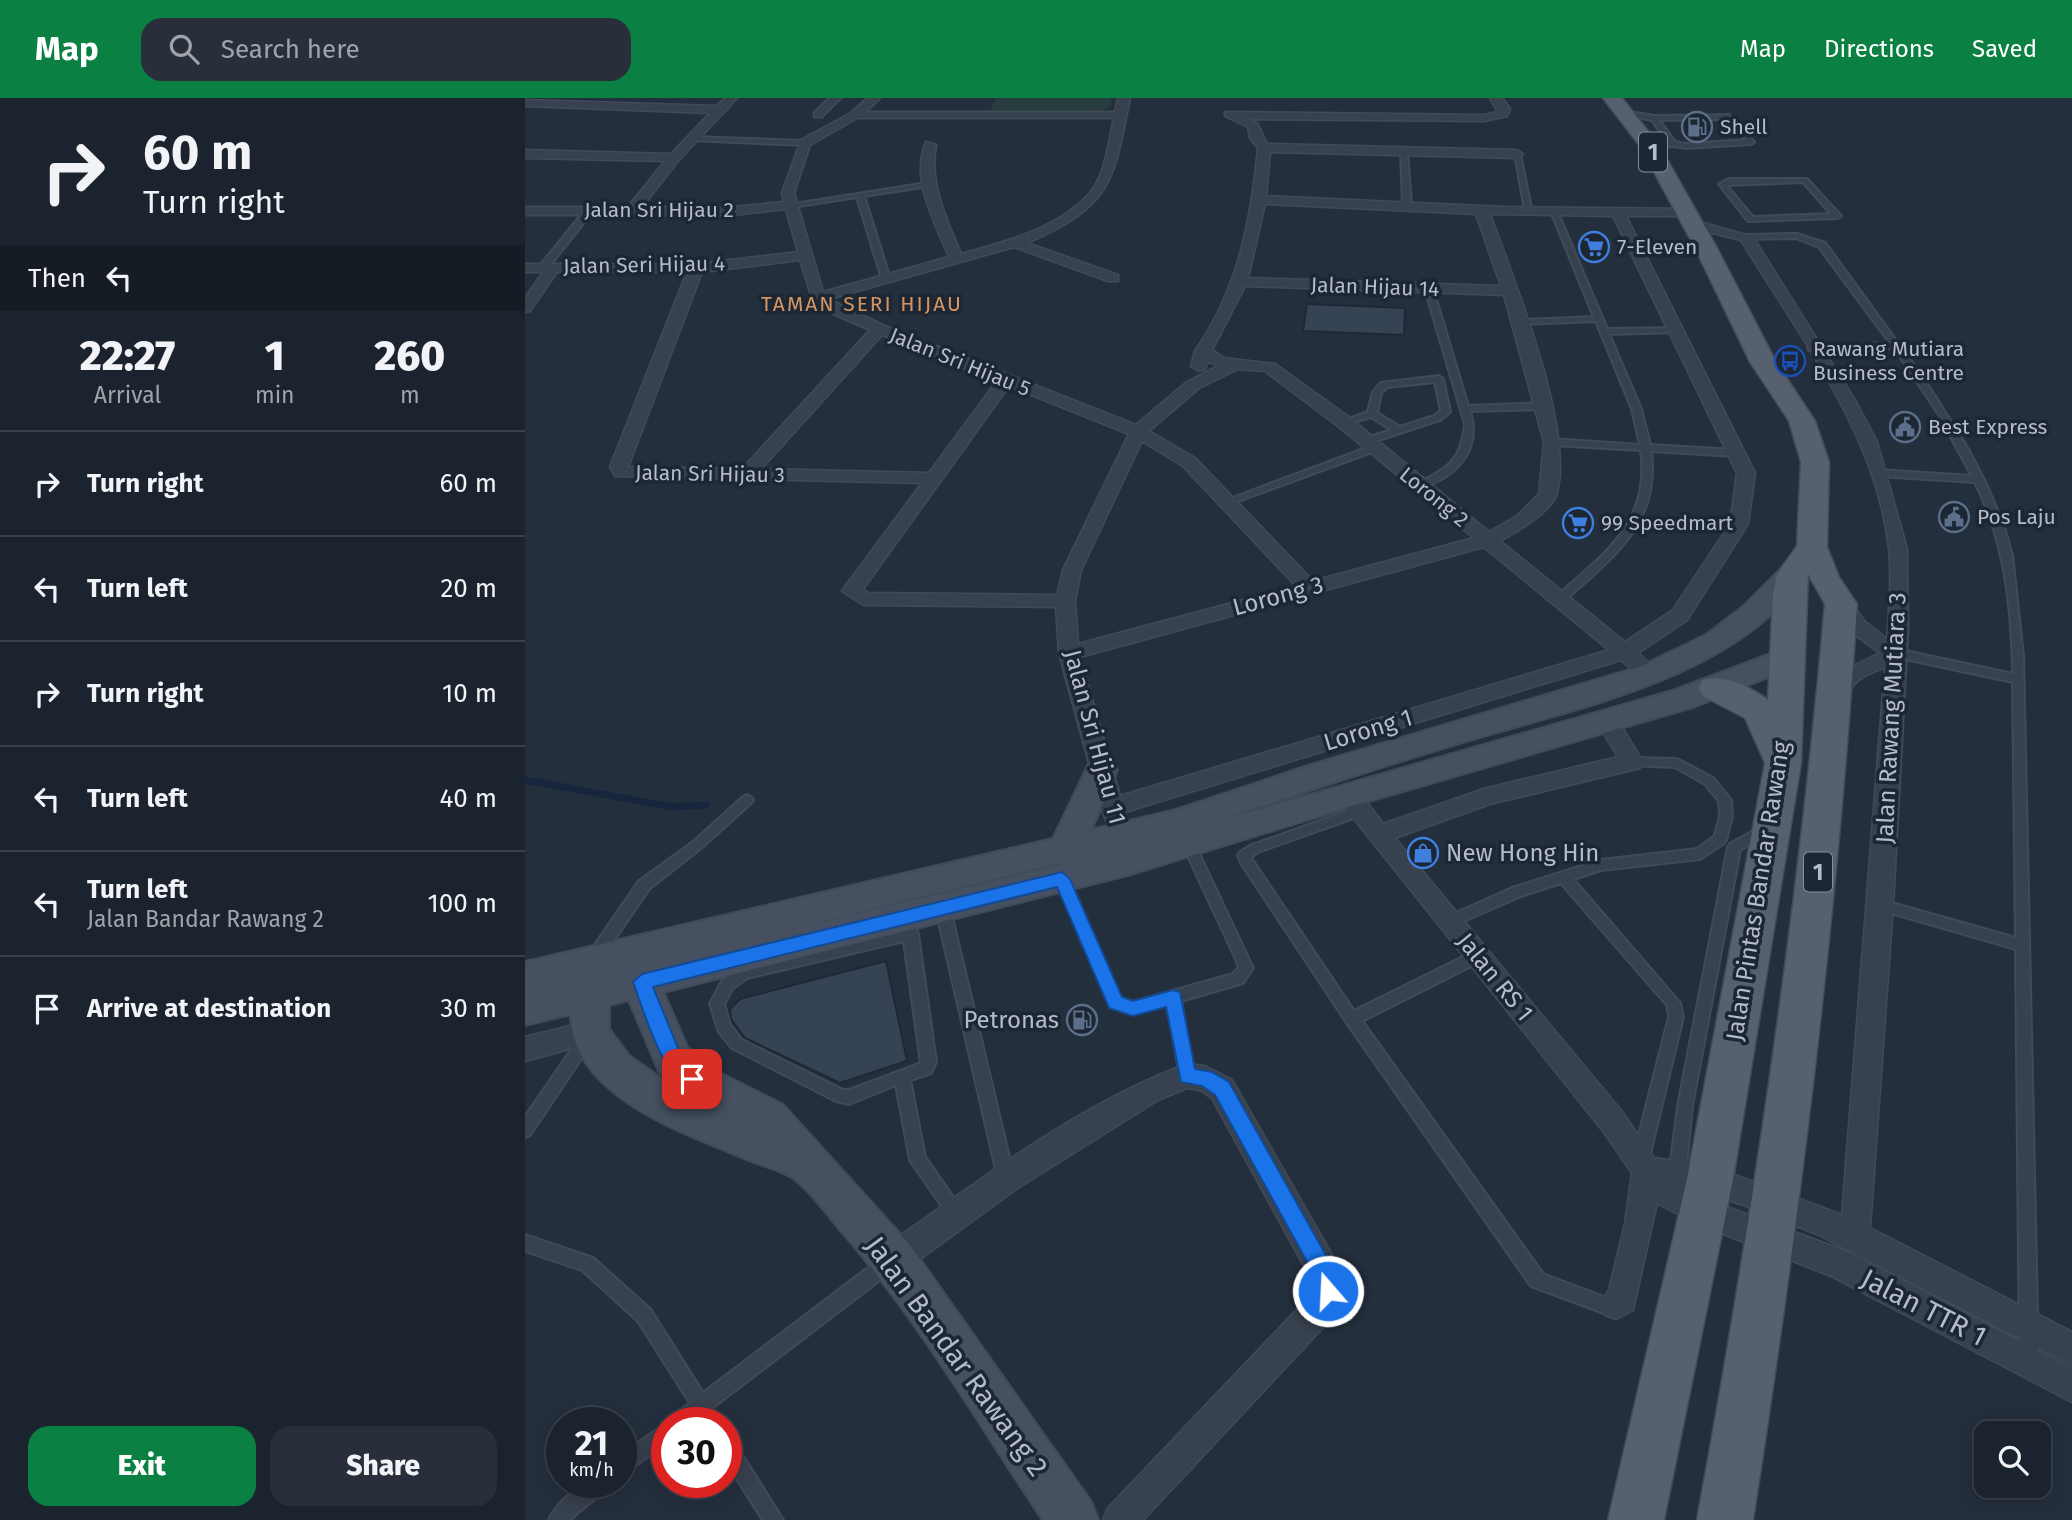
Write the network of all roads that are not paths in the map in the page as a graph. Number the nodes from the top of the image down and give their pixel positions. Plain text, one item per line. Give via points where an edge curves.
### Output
1 (731, 98) edge
2 (835, 98) edge
3 (874, 98) edge
4 (980, 98) edge
5 (1124, 98) edge
6 (1229, 98) edge
7 (1496, 98) edge
8 (525, 103) edge
9 (1618, 106) edge
10 (719, 110) junction
11 (818, 115) dead end
12 (855, 115) junction
13 (966, 115) junction
14 (1123, 115) junction
15 (1285, 115) junction
16 (1654, 118) junction
17 (1232, 119) junction
18 (1258, 137) junction
19 (692, 139) junction
20 (805, 143) junction
21 (1673, 144) junction
22 (930, 145) dead end
23 (1649, 145) junction
24 (1403, 151) junction
25 (525, 154) edge
26 (1517, 154) joint
27 (674, 158) junction
28 (927, 185) junction
29 (860, 195) junction
30 (792, 205) junction
31 (1407, 205) junction
32 (1259, 206) junction
33 (525, 211) edge
34 (589, 211) junction
35 (632, 211) junction
36 (1529, 211) junction
37 (1553, 211) junction
38 (1618, 212) junction
39 (1482, 213) junction
40 (1690, 218) junction
41 (1772, 220) junction
42 (1785, 236) junction
43 (1746, 237) junction
44 (1015, 243) junction
45 (1706, 248) junction
46 (805, 255) junction
47 (957, 260) junction
48 (525, 268) edge
49 (548, 268) junction
50 (696, 268) junction
51 (1112, 278) dead end
52 (886, 279) junction
53 (1239, 282) junction
54 (1429, 289) junction
55 (1511, 291) junction
56 (818, 298) junction
57 (525, 308) edge
58 (1598, 319) junction
59 (1521, 321) junction
60 (880, 329) junction
61 (1676, 330) junction
62 (1604, 332) junction
63 (1895, 345) junction
64 (1812, 348) junction
65 (1203, 351) junction
66 (1235, 364) junction
67 (1006, 380) junction
68 (1193, 385) junction
69 (1544, 406) junction
70 (1466, 409) junction
71 (1372, 414) junction
72 (1344, 422) junction
73 (1399, 430) junction
74 (1138, 432) junction
75 (1552, 442) junction
76 (1370, 445) junction
77 (1646, 448) junction
78 (1736, 453) junction
79 (1879, 472) junction
80 (746, 475) junction
81 (934, 478) junction
82 (1977, 479) junction
83 (1419, 486) junction
84 (1227, 502) junction
85 (1488, 540) junction
86 (1817, 575) junction
87 (1309, 588) junction
88 (1560, 599) junction
89 (1065, 601) junction
90 (1625, 652) junction
91 (1069, 653) junction
92 (1896, 653) junction
93 (1784, 659) junction
94 (1651, 674) junction
95 (2017, 679) junction
96 (1715, 688) junction
97 (1835, 695) junction
98 (1641, 710) junction
99 (1606, 719) junction
100 (1632, 762) junction
101 (1783, 763) junction
102 (1101, 771) junction
103 (747, 800) dead end
104 (1353, 803) junction
105 (1121, 835) junction
106 (1379, 835) junction
107 (1188, 843) junction
108 (1063, 865) junction
109 (1564, 877) junction
110 (1881, 905) junction
111 (943, 909) junction
112 (1450, 922) junction
113 (908, 926) junction
114 (2023, 946) junction
115 (1478, 956) junction
116 (610, 967) junction
117 (525, 978) edge
118 (1173, 997) junction
119 (525, 1009) edge
120 (1352, 1020) junction
121 (590, 1033) junction
122 (525, 1049) edge
123 (902, 1076) junction
124 (1187, 1076) junction
125 (525, 1130) edge
126 (808, 1165) junction
127 (1643, 1167) junction
128 (1006, 1179) junction
129 (1691, 1190) junction
130 (957, 1213) junction
131 (1774, 1220) junction
132 (1855, 1235) junction
133 (525, 1243) edge
134 (894, 1259) junction
135 (1616, 1304) joint
136 (2028, 1327) junction
137 (2072, 1349) edge
138 (2029, 1363) junction
139 (2072, 1386) edge
140 (701, 1405) junction
141 (698, 1407) edge
142 (742, 1470) edge
143 (579, 1498) edge
144 (558, 1520) edge
145 (774, 1520) edge
146 (1073, 1520) edge
147 (1121, 1520) edge
148 (1636, 1520) edge
149 (1725, 1520) edge

1 - 10 street
2 - 11 street
3 - 12 street
4 - 13 street
5 - 14 street
6 - 17 street
7 - 15 street via 1503,114 1484,118
8 - 10 street
9 - 16 lane
9 - 23 main road, 1
10 - 19 street
12 - 13 street
12 - 20 street
13 - 14 street
14 - 44 street via 1109,168 1094,197 1053,226
15 - 17 street
15 - 18 street
16 - 21 lane
16 - 21 lane via 1729,117 1751,142
17 - 18 street
18 - 24 street
18 - 32 street
19 - 20 lane
19 - 27 street
20 - 30 street via 788,193
21 - 23 lane
22 - 28 street via 925,164
23 - 40 main road, 1
24 - 26 street
24 - 31 lane
25 - 27 street
26 - 36 lane
27 - 35 street
28 - 29 lane
28 - 47 street
29 - 30 lane
29 - 52 lane
30 - 35 street, Jalan Sri Hijau 2 via 732,211
30 - 46 street
31 - 32 street
31 - 39 street
32 - 39 street
32 - 53 street
33 - 34 street, Jalan Sri Hijau 2
34 - 35 street, Jalan Sri Hijau 2
34 - 49 lane
36 - 37 street
36 - 39 street
37 - 38 street
37 - 58 lane
38 - 40 street
38 - 61 street, Lorong 1
39 - 55 street
40 - 43 street
40 - 45 main road, 1
41 - 41 lane via 1748,218 1722,184 1805,180 1838,214
41 - 42 lane
42 - 43 lane
42 - 63 lane via 1822,245
43 - 45 street
43 - 64 street, Jalan Rawang Mutiara 3
44 - 47 street
44 - 51 street
45 - 86 main road, 1 via 1763,362 1802,421 1815,462
46 - 50 street, Jalan Seri Hijau 4
46 - 56 street
47 - 52 street
48 - 49 street, Jalan Seri Hijau 4
49 - 50 street, Jalan Seri Hijau 4
49 - 57 street
50 - 80 street, Jalan Sri Hijau 3 via 619,469 628,474
52 - 56 street
53 - 54 street, Jalan Hijau 14
53 - 65 street
54 - 55 street, Jalan Hijau 14
54 - 70 lane
55 - 59 street
56 - 60 street, Jalan Sri Hijau 5
58 - 59 lane
58 - 62 lane
59 - 69 street
60 - 67 street, Jalan Sri Hijau 5
60 - 80 street
61 - 62 lane
61 - 78 street, Lorong 1
62 - 77 lane
63 - 64 lane
63 - 82 lane via 1955,431
64 - 79 street, Jalan Rawang Mutiara 3 via 1848,402
65 - 66 street, Lorong 2 via 1220,362
65 - 68 street
66 - 68 street, Jalan Sri Hijau 11
66 - 72 street, Lorong 2 via 1267,366
67 - 74 street, Jalan Sri Hijau 5
67 - 81 street
68 - 74 street, Jalan Sri Hijau 11
69 - 70 lane
69 - 75 street
70 - 83 lane via 1468,446 1459,463
71 - 72 lane
71 - 73 lane
71 - 73 lane via 1377,393 1384,386 1439,379 1446,411
72 - 76 street, Lorong 2
73 - 76 lane
74 - 84 street, Jalan Sri Hijau 5 via 1188,462
74 - 89 street, Jalan Sri Hijau 11 via 1072,570
75 - 77 lane
75 - 85 street via 1548,495 1523,520
76 - 83 street, Lorong 2
76 - 84 lane
77 - 78 lane
77 - 88 lane via 1645,500 1619,546
78 - 90 street, Lorong 1 via 1746,473 1739,524 1680,615
79 - 82 lane
79 - 92 street, Jalan Rawang Mutiara 3 via 1898,549
80 - 81 street, Jalan Sri Hijau 3
81 - 89 street via 854,587 853,595 864,599
82 - 95 lane via 1999,525 2007,562
83 - 85 street, Lorong 2
84 - 87 street, Jalan Sri Hijau 5
85 - 87 street, Lorong 3
85 - 88 street, Lorong 2
86 - 92 street via 1852,624
86 - 93 main road via 1803,636
86 - 94 street via 1716,642
86 - 97 main road, Jalan Pintas Bandar Rawang / 1
87 - 91 street, Lorong 3
88 - 90 street, Lorong 2
89 - 91 street, Jalan Sri Hijau 11
90 - 94 street, Lorong 2
90 - 105 street, Lorong 1
91 - 102 street, Jalan Sri Hijau 11
92 - 95 lane
92 - 97 street via 1852,675
92 - 110 street, Jalan Rawang Mutiara 3
93 - 96 street
93 - 101 main road, Jalan Pintas Bandar Rawang / 1
94 - 96 street
94 - 98 street
94 - 105 street via 1322,772 1178,822
95 - 114 lane
96 - 98 street
96 - 101 main road via 1742,697 1758,710
97 - 131 main road, Jalan Pintas Bandar Rawang / 1 via 1802,1017
98 - 99 street
99 - 100 street
99 - 104 street
100 - 106 street via 1487,796
100 - 109 lane via 1677,763 1709,781 1725,800 1727,817 1720,840 1700,854 1601,865
101 - 129 main road, Jalan Pintas Bandar Rawang / 1
102 - 105 street, Jalan Sri Hijau 11
102 - 108 street
103 - 116 lane via 644,885
104 - 106 street, Jalan RS 1
104 - 107 street
104 - 120 lane via 1244,855
105 - 107 street
105 - 108 street
106 - 112 street, Jalan RS 1
107 - 118 lane via 1246,968 1238,979
108 - 111 street
108 - 116 street
108 - 118 lane via 1116,1003 1133,1008
109 - 112 lane
109 - 127 lane via 1673,1003 1676,1017
110 - 114 lane
110 - 132 street, Jalan Rawang Mutiara 3
111 - 113 street
111 - 128 lane
112 - 115 street, Jalan RS 1
113 - 116 street
113 - 123 lane via 929,1062 926,1068
113 - 123 lane via 743,973 727,985 717,1004 724,1028 737,1044 841,1096
114 - 136 lane
115 - 120 lane
115 - 127 street, Jalan RS 1 via 1613,1122
116 - 117 street
116 - 119 street
116 - 121 street
116 - 126 street, Jalan Bandar Rawang 2 via 673,1059 692,1079 769,1118
118 - 124 lane
120 - 135 lane via 1537,1280 1604,1305
121 - 122 street
121 - 125 lane
121 - 126 street, Jalan Bandar Rawang 2 via 615,1068 644,1093
123 - 130 lane via 918,1160
124 - 128 street via 1148,1091
124 - 147 street via 1205,1078 1222,1088 1325,1273 1328,1291 1318,1311
126 - 134 street, Jalan Bandar Rawang 2
127 - 129 street, Jalan RS 1 via 1660,1190
127 - 135 street via 1640,1224 1622,1299
128 - 130 street
129 - 131 street, Jalan RS 1
129 - 148 main road, Jalan Pintas Bandar Rawang / 1
130 - 134 street
131 - 132 street, Jalan TTR 1
131 - 138 street, Jalan TTR 1 via 1840,1264
131 - 149 main road, Jalan Pintas Bandar Rawang / 1
132 - 136 street, Jalan TTR 1
133 - 140 lane via 587,1264 643,1315
134 - 140 lane
134 - 146 street, Jalan Bandar Rawang 2
136 - 137 street, Jalan TTR 1
136 - 138 lane
138 - 139 street, Jalan TTR 1
140 - 141 lane
142 - 145 lane
143 - 144 lane

